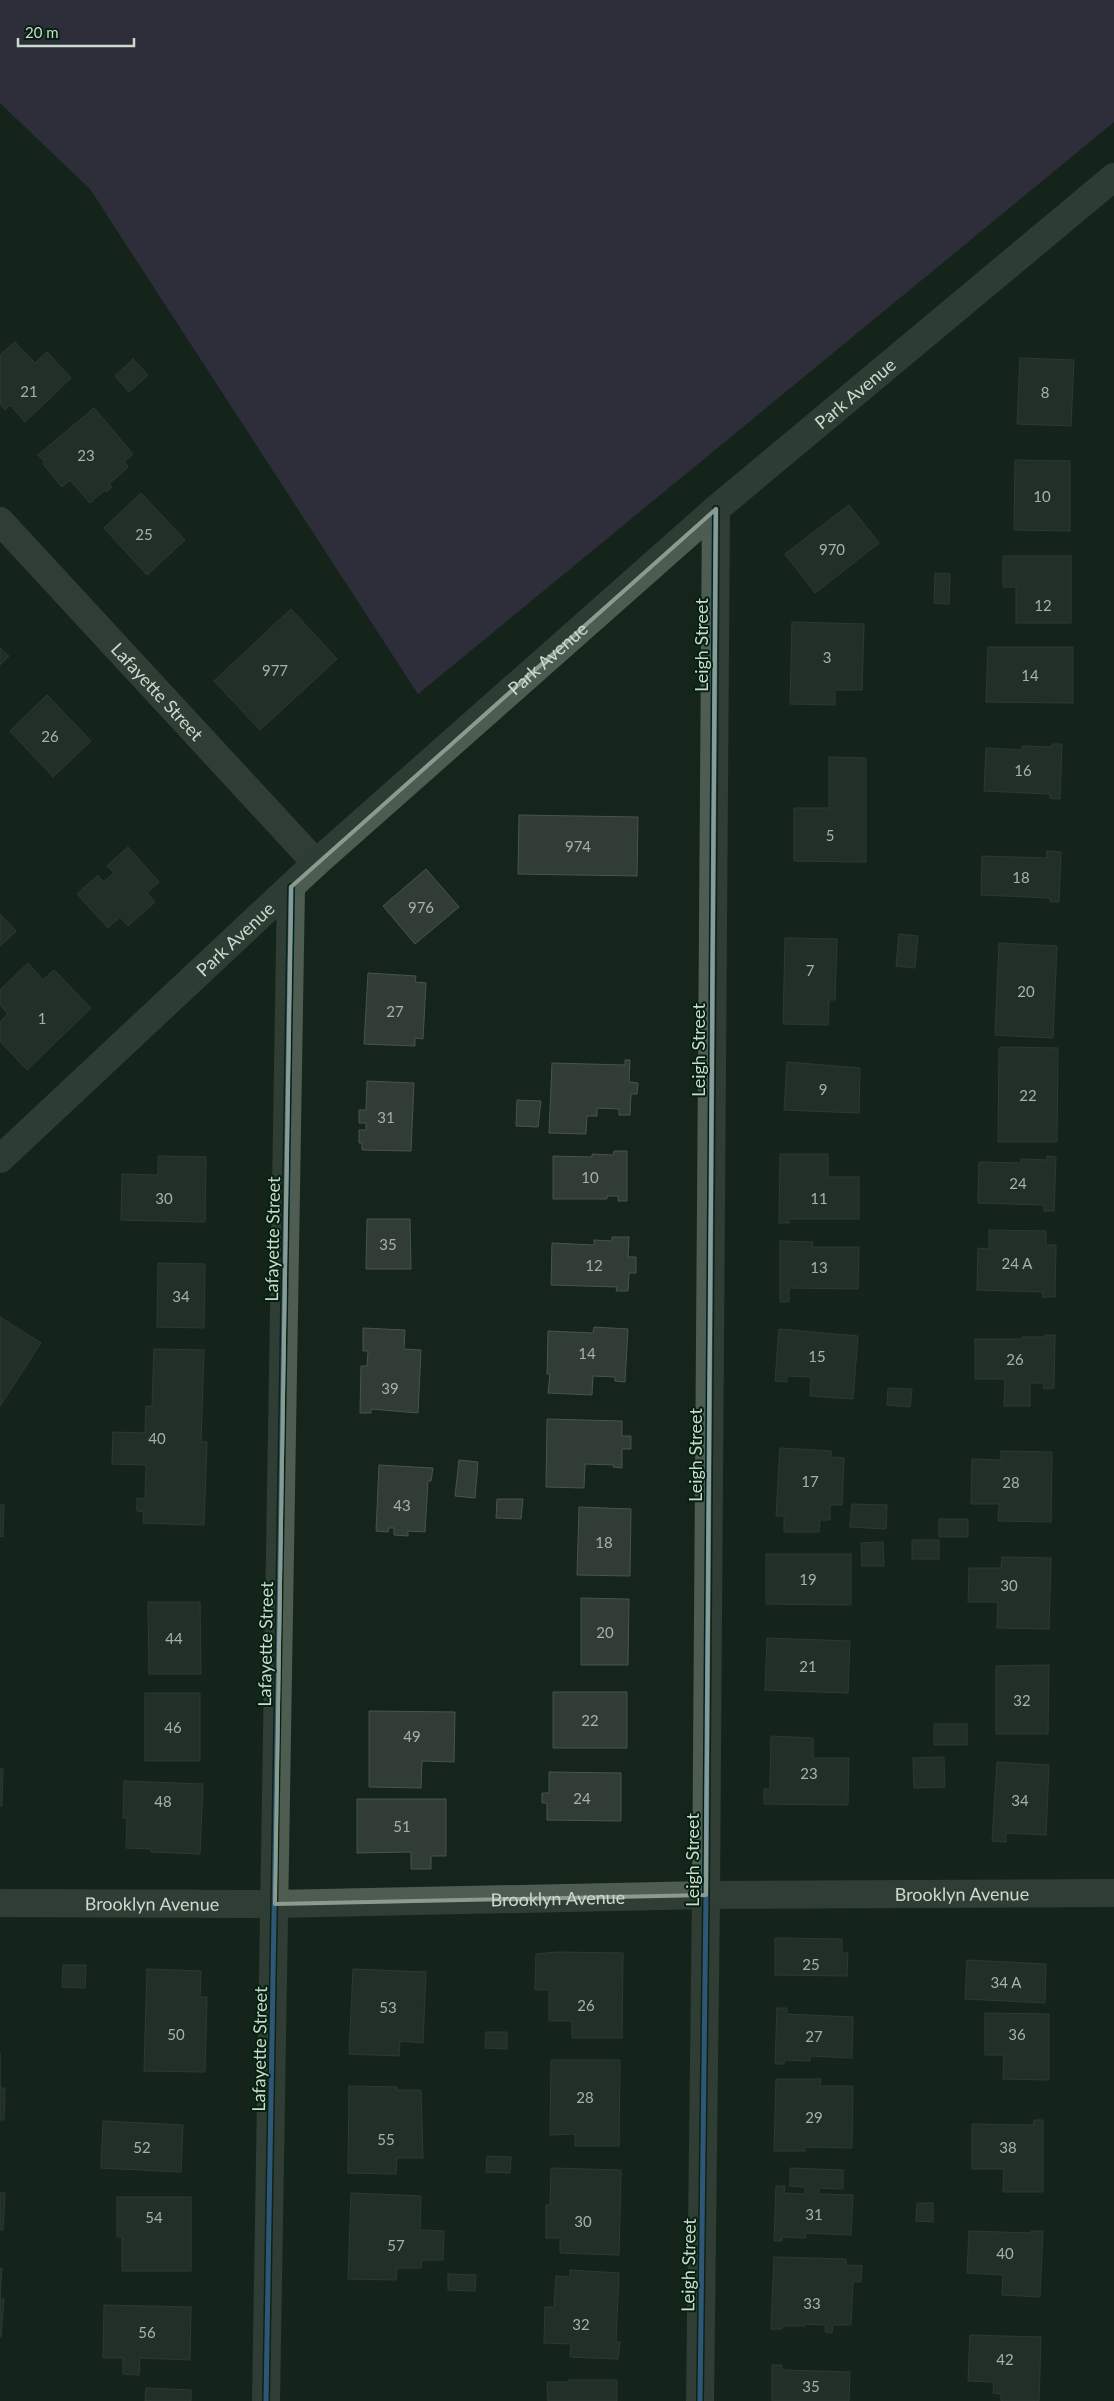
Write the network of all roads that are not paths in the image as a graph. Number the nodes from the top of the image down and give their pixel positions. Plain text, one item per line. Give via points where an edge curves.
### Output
1 (1114, 178) edge
2 (716, 509) junction
3 (0, 520) edge
4 (316, 863) junction
5 (291, 887) junction
6 (3, 1149) edge
7 (1114, 1893) edge
8 (706, 1894) junction
9 (0, 1903) edge
10 (275, 1904) junction
11 (266, 2401) edge
12 (700, 2401) edge

1 - 2 main road, Park Avenue
2 - 4 main road, Park Avenue
2 - 8 street, Leigh Street
3 - 4 street, Lafayette Street
4 - 5 main road, Park Avenue
5 - 6 main road, Park Avenue
5 - 10 street, Lafayette Street
7 - 8 street, Brooklyn Avenue
8 - 10 street, Brooklyn Avenue
8 - 12 street, Leigh Street
9 - 10 street, Brooklyn Avenue
10 - 11 street, Lafayette Street

